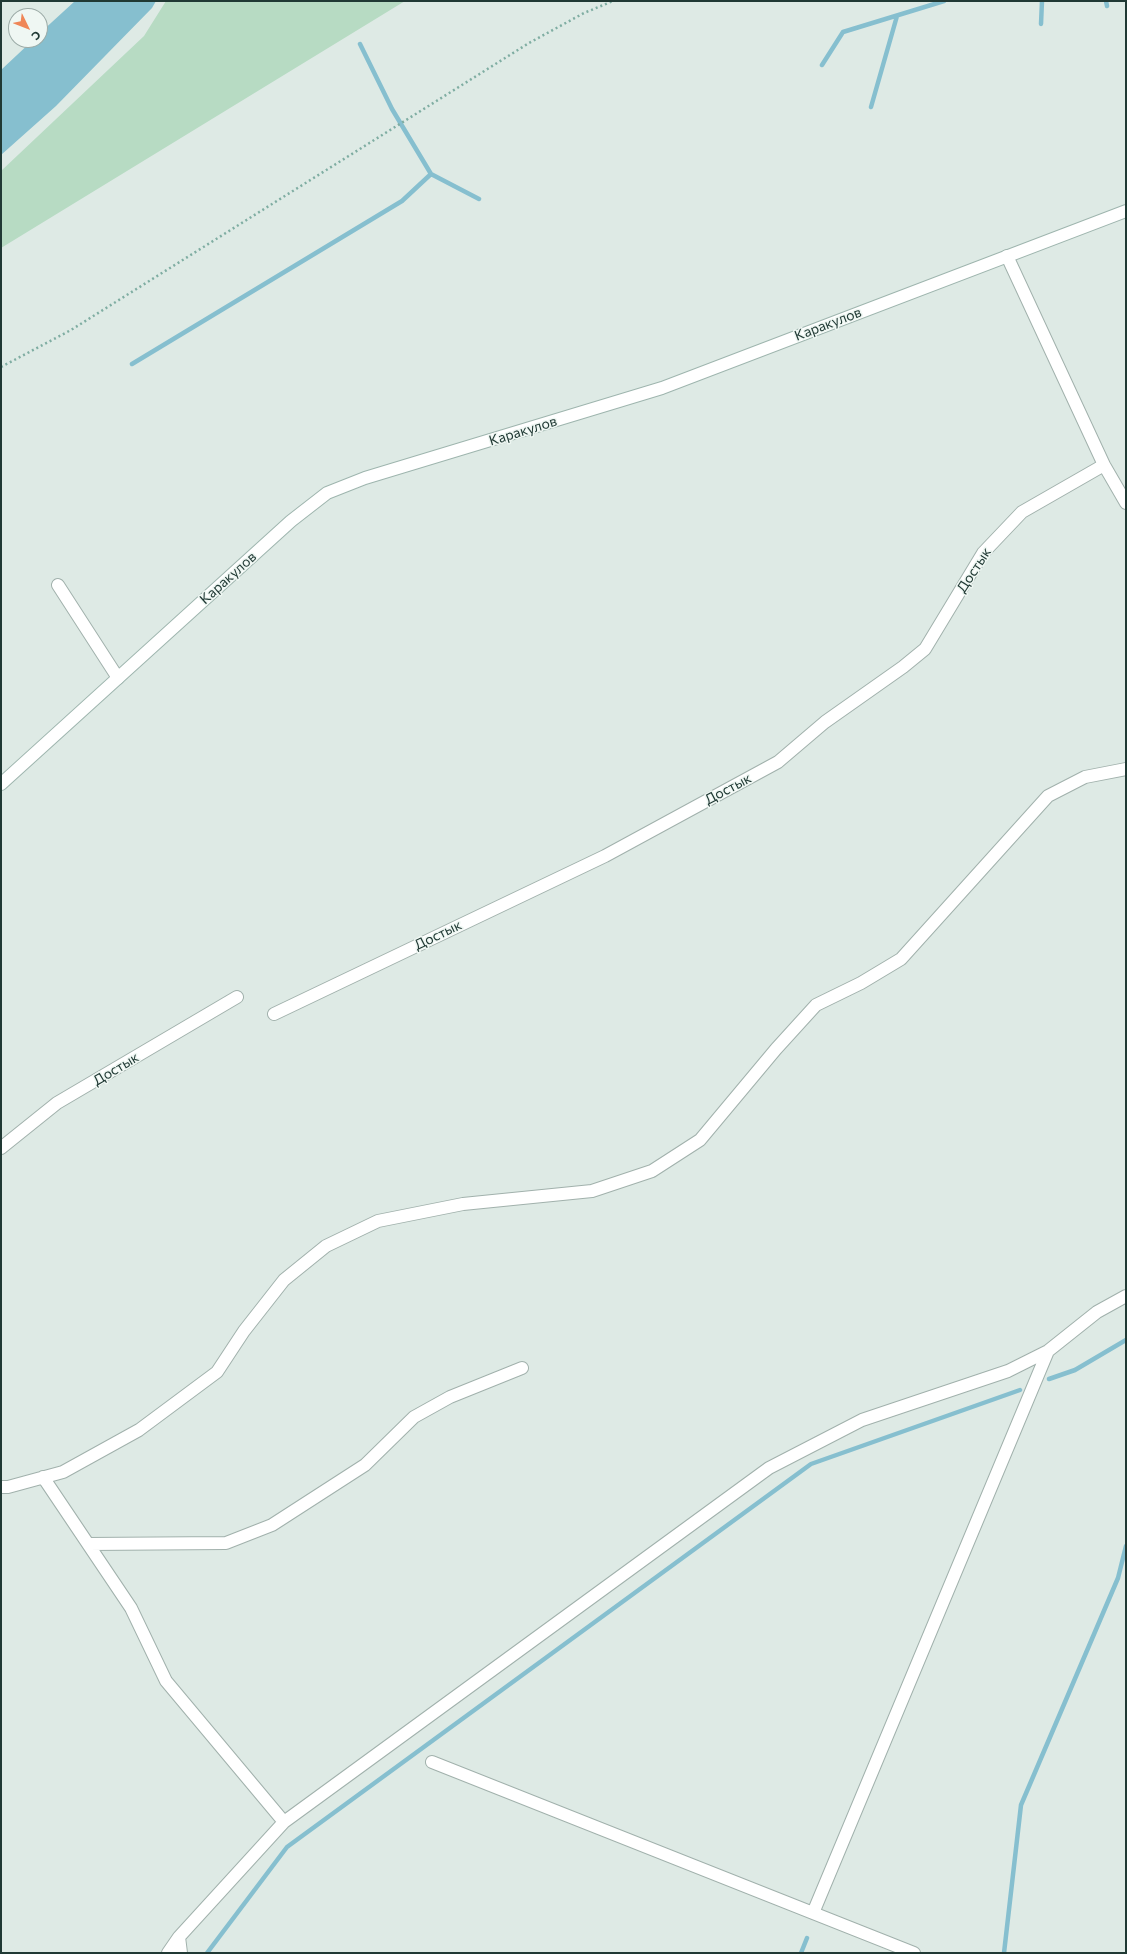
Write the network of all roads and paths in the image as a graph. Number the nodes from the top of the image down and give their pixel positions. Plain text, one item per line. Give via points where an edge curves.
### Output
1 (613, 1) edge
2 (1126, 211) edge
3 (1007, 256) junction
4 (1, 367) edge
5 (1104, 466) junction
6 (1126, 503) edge
7 (58, 585) dead end
8 (118, 678) junction
9 (1126, 769) edge
10 (1, 784) edge
11 (237, 997) dead end
12 (274, 1014) dead end
13 (1, 1148) edge
14 (1126, 1296) edge
15 (1048, 1351) junction
16 (522, 1368) dead end
17 (42, 1477) junction
18 (1, 1487) edge
19 (88, 1544) junction
20 (432, 1762) dead end
21 (284, 1822) junction
22 (813, 1913) junction
23 (179, 1937) junction
24 (168, 1953) edge
25 (181, 1953) edge
26 (914, 1953) edge

1 - 4 path via 584,13 529,43 70,330
2 - 3 street, Каракулов
3 - 5 street
3 - 8 street, Каракулов via 662,388 365,478 327,493 291,521
5 - 6 street
5 - 12 street, Достык via 1022,512 983,553 925,649 903,668 825,722 778,762 605,856
7 - 8 street
8 - 10 street, Каракулов
9 - 17 street via 1085,777 1048,796 901,959 861,983 816,1005 700,1140 652,1171 592,1191 463,1204 386,1219 326,1246 284,1280 244,1331 217,1372 139,1430 63,1472
11 - 13 street, Достык via 57,1103
14 - 15 street via 1097,1312
15 - 21 street via 1008,1371 862,1420 768,1468
15 - 22 street
16 - 19 street via 450,1397 414,1417 365,1465 272,1525 226,1543
17 - 18 street
17 - 19 street
19 - 21 street via 132,1608 166,1681
20 - 22 street
21 - 23 street
22 - 26 street
23 - 24 street
23 - 25 street

